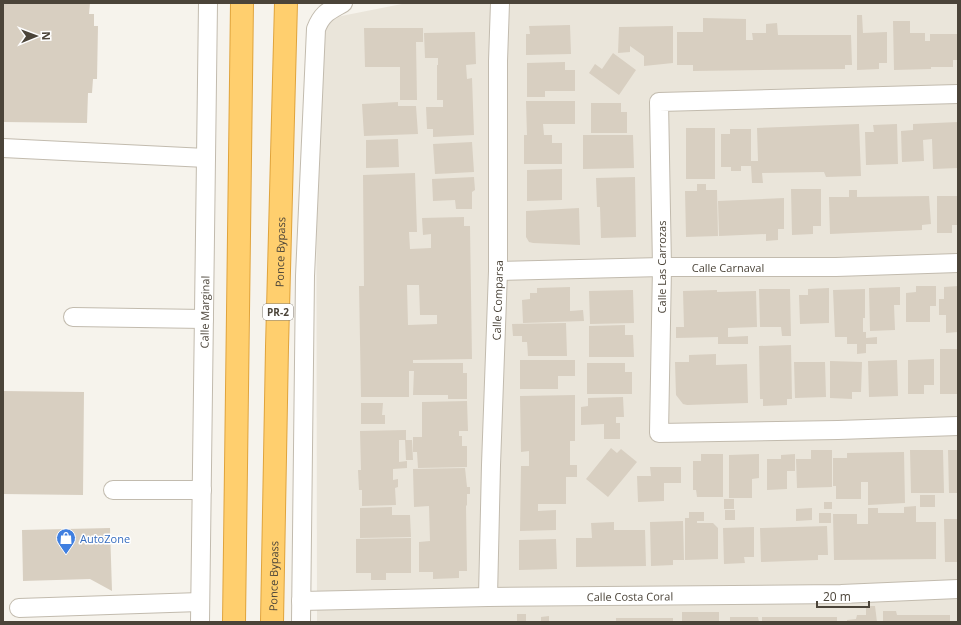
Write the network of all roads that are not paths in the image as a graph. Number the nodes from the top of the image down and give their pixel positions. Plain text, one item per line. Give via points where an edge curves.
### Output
1 (208, 3) edge
2 (242, 3) edge
3 (286, 3) edge
4 (342, 3) edge
5 (500, 3) edge
6 (958, 94) edge
7 (3, 148) edge
8 (206, 158) junction
9 (958, 263) edge
10 (662, 267) junction
11 (498, 271) junction
12 (73, 317) dead end
13 (204, 319) junction
14 (958, 426) edge
15 (113, 490) dead end
16 (202, 490) junction
17 (958, 589) edge
18 (488, 597) junction
19 (301, 601) junction
20 (200, 602) junction
21 (18, 608) dead end
22 (200, 622) edge
23 (234, 622) edge
24 (272, 622) edge
25 (301, 622) edge

1 - 8 street, Calle Marginal
2 - 23 highway
3 - 24 highway, Ponce Bypass / PR-2
4 - 19 street via 327,12 320,19 316,29 305,276
5 - 11 street, Calle Comparsa
6 - 10 street, Calle Las Carrozas via 659,102
7 - 8 street
8 - 13 street, Calle Marginal
9 - 10 street, Calle Carnaval via 836,267
10 - 11 street, Calle Carnaval
10 - 14 street, Calle Las Carrozas via 659,433
11 - 18 street, Calle Comparsa
12 - 13 street
13 - 16 street, Calle Marginal
15 - 16 street
16 - 20 street, Calle Marginal
17 - 18 street, Calle Costa Coral via 841,594
18 - 19 street, Calle Costa Coral
19 - 25 street
20 - 21 street
20 - 22 street, Calle Marginal

